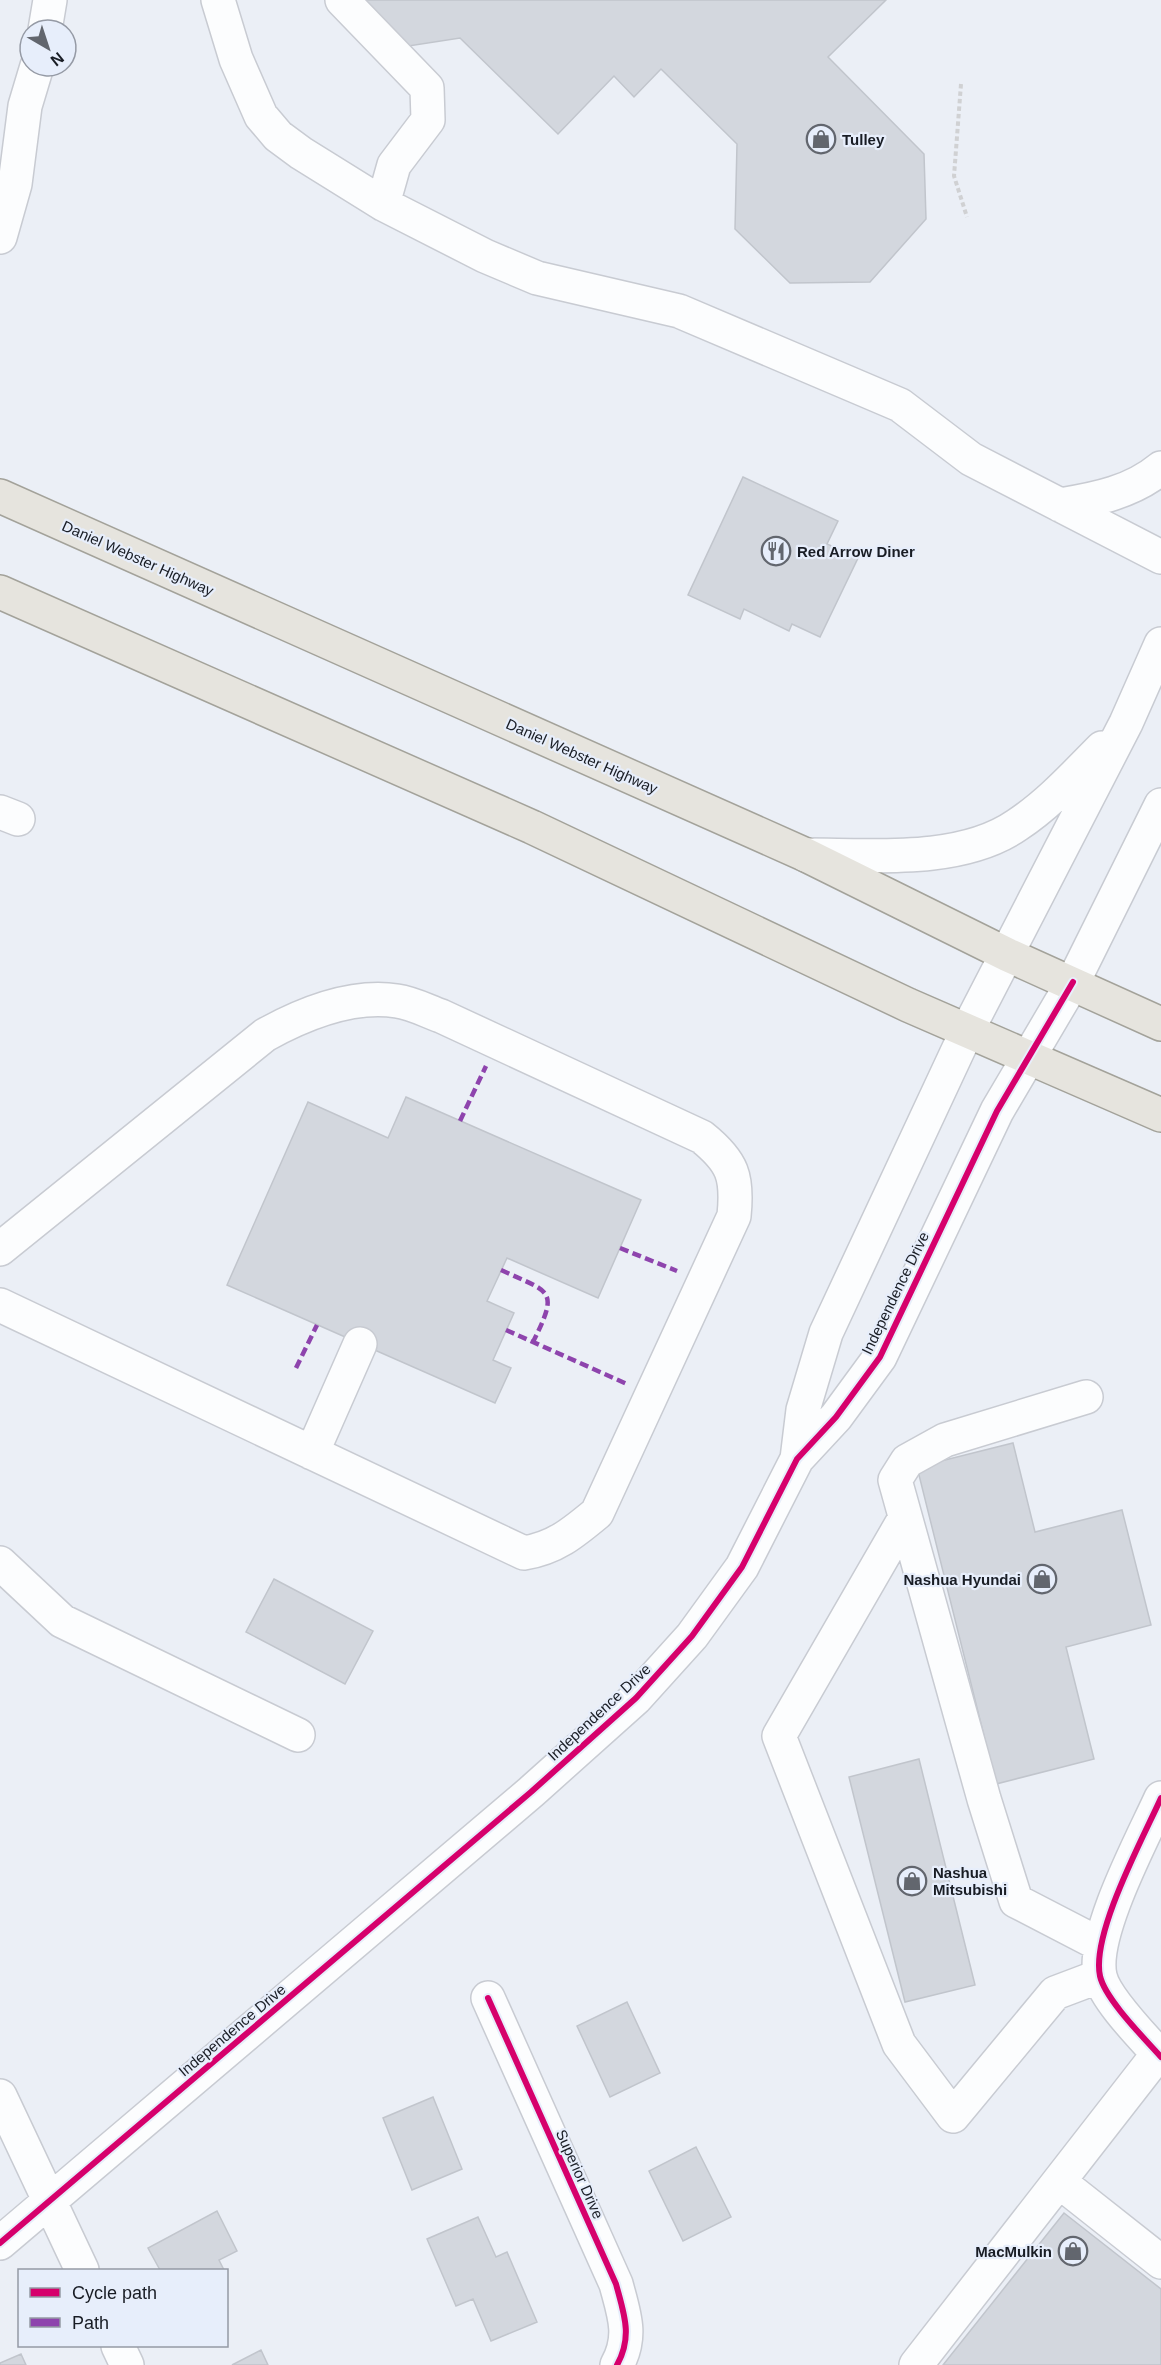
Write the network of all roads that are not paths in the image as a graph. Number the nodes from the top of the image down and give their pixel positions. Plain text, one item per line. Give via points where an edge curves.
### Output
1 (51, 0) edge
2 (218, 0) edge
3 (342, 0) edge
4 (47, 18) edge
5 (33, 78) edge
6 (25, 106) junction
7 (0, 139) edge
8 (383, 204) junction
9 (0, 237) edge
10 (1161, 468) edge
11 (0, 496) edge
12 (1060, 505) junction
13 (1161, 557) edge
14 (0, 592) edge
15 (1161, 644) edge
16 (1126, 723) junction
17 (1161, 806) edge
18 (806, 855) junction
19 (1008, 955) junction
20 (1073, 982) junction
21 (1161, 1024) edge
22 (967, 1030) junction
23 (1029, 1058) junction
24 (1161, 1115) edge
25 (0, 1249) edge
26 (0, 1305) edge
27 (360, 1344) dead end
28 (1086, 1397) dead end
29 (312, 1453) junction
30 (797, 1459) junction
31 (905, 1518) junction
32 (0, 1563) edge
33 (298, 1736) dead end
34 (1161, 1798) edge
35 (1101, 1961) junction
36 (488, 1998) dead end
37 (1160, 2056) edge
38 (0, 2096) edge
39 (1061, 2182) junction
40 (49, 2201) junction
41 (0, 2243) edge
42 (1161, 2262) edge
43 (81, 2269) edge
44 (118, 2347) edge
45 (127, 2365) edge
46 (617, 2365) edge
47 (916, 2365) edge

1 - 4 street
2 - 8 street via 236,59 261,116 278,136 301,153
3 - 8 street via 427,88 428,120 394,165
5 - 6 street
6 - 7 street
6 - 9 street via 15,184
8 - 12 street via 537,278 679,311 900,405 971,459
10 - 12 street via 1126,490
11 - 18 main road, Daniel Webster Highway
12 - 13 street
14 - 22 main road via 532,828
15 - 16 street, Independence Drive
16 - 18 street via 1053,798 1016,827 987,840 931,854
16 - 19 street, Independence Drive
17 - 20 street, Independence Drive
18 - 19 main road, Daniel Webster Highway
19 - 20 main road, Daniel Webster Highway
19 - 22 street, Independence Drive
20 - 21 main road, Daniel Webster Highway
20 - 23 street, Independence Drive
22 - 23 main road
22 - 30 street, Independence Drive via 826,1333 802,1410
23 - 24 main road
23 - 30 street, Independence Drive via 997,1111 880,1357 836,1417
25 - 29 street via 265,1035 299,1016 362,1001 398,1001 441,1016 702,1137 720,1152 734,1175 734,1216 597,1513 567,1538 545,1550 524,1553
26 - 29 street
27 - 29 street
28 - 31 street via 945,1440 907,1461 895,1480
30 - 40 street, Independence Drive via 742,1567 692,1636 636,1698 531,1792
31 - 35 street via 1016,1901
31 - 35 street via 778,1736 899,2044 952,2116 1055,1993
32 - 33 street via 62,1622
34 - 35 street via 1118,1894
35 - 37 street via 1119,2009
36 - 46 street, Superior Drive via 616,2284 626,2323 626,2349
37 - 39 street
38 - 40 street
39 - 42 street
39 - 47 street
40 - 41 street, Independence Drive
40 - 43 street
44 - 45 street

